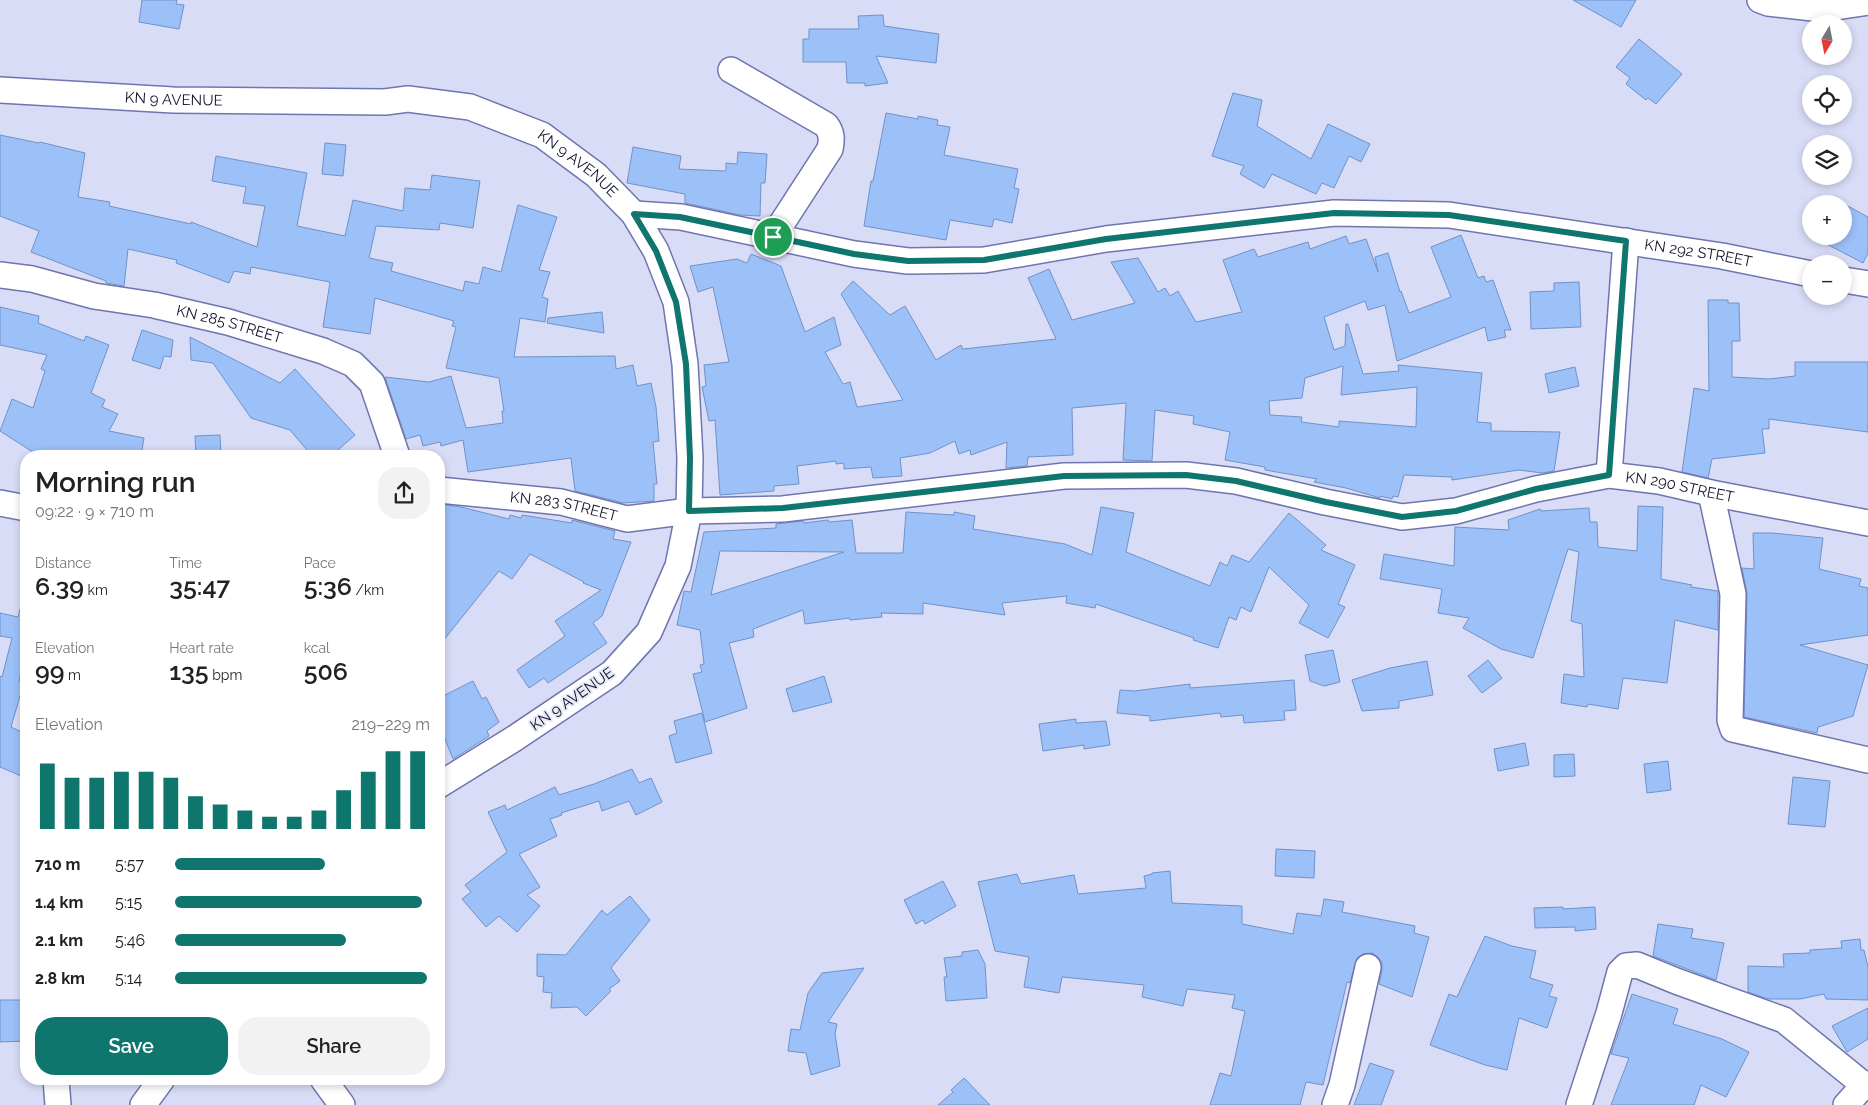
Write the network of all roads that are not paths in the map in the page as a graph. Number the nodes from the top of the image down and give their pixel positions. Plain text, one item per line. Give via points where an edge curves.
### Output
1 (1760, 0) edge
2 (1868, 2) edge
3 (731, 70) dead end
4 (0, 90) edge
5 (634, 214) junction
6 (773, 237) junction
7 (1626, 241) junction
8 (1802, 272) edge
9 (0, 275) edge
10 (1852, 281) edge
11 (1868, 284) edge
12 (395, 450) edge
13 (1609, 475) junction
14 (445, 491) edge
15 (1711, 493) junction
16 (0, 504) edge
17 (20, 507) edge
18 (689, 511) junction
19 (1868, 523) edge
20 (1868, 760) edge
21 (445, 781) edge
22 (1368, 967) dead end
23 (56, 1085) edge
24 (158, 1085) edge
25 (327, 1085) edge
26 (1866, 1085) edge
27 (58, 1105) edge
28 (143, 1105) edge
29 (342, 1105) edge
30 (1335, 1105) edge
31 (1580, 1105) edge
32 (1846, 1105) edge

1 - 2 street via 1822,9
3 - 6 street via 826,124 831,132 830,149
4 - 5 street, KN 9 AVENUE via 173,100 385,102 408,99 470,107 542,135 596,175
5 - 6 street, KN 292 STREET via 680,217
5 - 18 street, KN 9 AVENUE via 656,251 676,302 686,364
6 - 7 street, KN 292 STREET via 854,254 908,261 984,260 1106,239 1334,213 1449,215
7 - 8 street, KN 292 STREET
7 - 13 street
9 - 12 street, KN 285 STREET via 32,279 94,296 154,305 228,322 323,351 353,364 372,383
10 - 11 street
13 - 15 street, KN 290 STREET via 1658,481
13 - 18 street, KN 290 STREET via 1536,489 1456,511 1402,517 1236,481 1186,475 1064,476 783,508
14 - 18 street, KN 283 STREET via 561,502 627,519
15 - 19 street, KN 290 STREET
15 - 20 street via 1733,594 1730,720 1733,728
16 - 17 street
18 - 21 street, KN 9 AVENUE via 678,566 648,632 612,673
22 - 30 street
23 - 27 street
24 - 28 street
25 - 29 street
26 - 31 street via 1784,1020 1637,965 1626,966 1620,972
26 - 32 street

